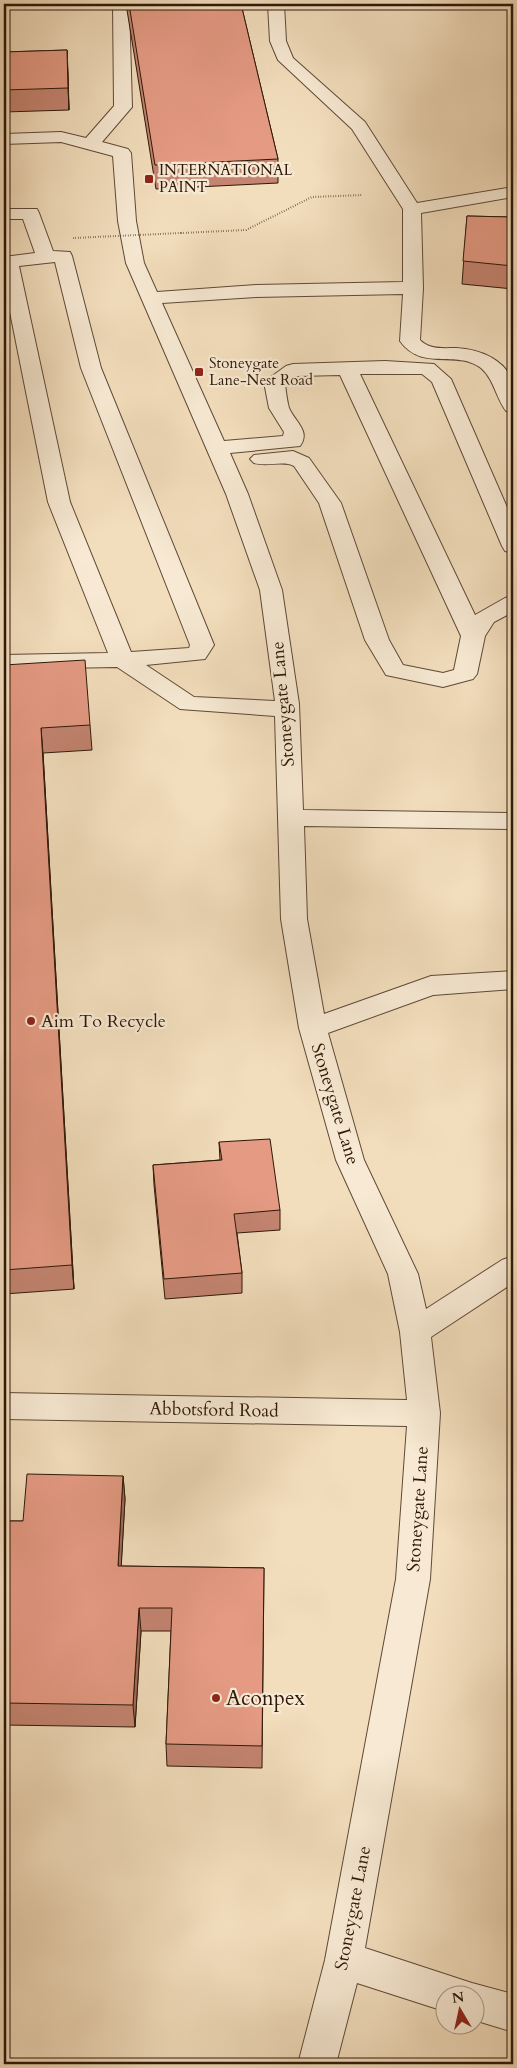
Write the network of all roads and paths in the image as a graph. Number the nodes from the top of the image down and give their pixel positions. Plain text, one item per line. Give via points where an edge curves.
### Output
1 (121, 4) edge
2 (276, 4) edge
3 (4, 139) edge
4 (90, 144) junction
5 (513, 192) edge
6 (407, 202) junction
7 (4, 214) edge
8 (73, 238) dead end
9 (46, 257) junction
10 (413, 288) junction
11 (150, 298) junction
12 (346, 368) junction
13 (513, 406) edge
14 (220, 457) junction
15 (513, 546) edge
16 (513, 603) edge
17 (473, 636) junction
18 (122, 660) junction
19 (4, 662) edge
20 (287, 709) junction
21 (509, 815) edge
22 (291, 818) junction
23 (513, 980) edge
24 (313, 1028) junction
25 (513, 1268) edge
26 (415, 1332) junction
27 (4, 1406) edge
28 (424, 1414) junction
29 (344, 1960) junction
30 (434, 1988) edge
31 (484, 2004) edge
32 (513, 2013) edge
33 (317, 2064) edge

1 - 4 street via 123,107
2 - 6 street via 278,41 286,60 359,126
3 - 4 street via 62,137
4 - 11 street, Stoneygate Lane via 122,153 127,221 135,263
5 - 6 street
6 - 8 path, bridge via 312,197 246,230
6 - 10 street
7 - 9 street via 30,213
9 - 18 street via 9,261 59,502
9 - 18 street via 63,256 91,368 202,645 197,654
10 - 11 street via 256,291
10 - 13 street via 410,341 414,348 484,360 494,369
11 - 14 street, Stoneygate Lane
12 - 14 street via 293,370 274,382 279,408 294,432 293,442
12 - 15 street via 427,368 441,379
12 - 17 street
14 - 17 street via 293,457 302,462 330,503 377,640 394,670 443,680 465,674
14 - 20 street, Stoneygate Lane via 237,494 271,590
16 - 17 street via 485,617
18 - 19 street
18 - 20 street via 188,704
20 - 22 street, Stoneygate Lane
21 - 22 street
22 - 24 street, Stoneygate Lane via 294,919
23 - 24 street via 431,986
24 - 26 street, Stoneygate Lane via 350,1160 403,1274
25 - 26 street
26 - 28 street, Stoneygate Lane
27 - 28 street, Abbotsford Road
28 - 29 street, Stoneygate Lane via 413,1579
29 - 30 street
29 - 33 street, Stoneygate Lane
31 - 32 street

